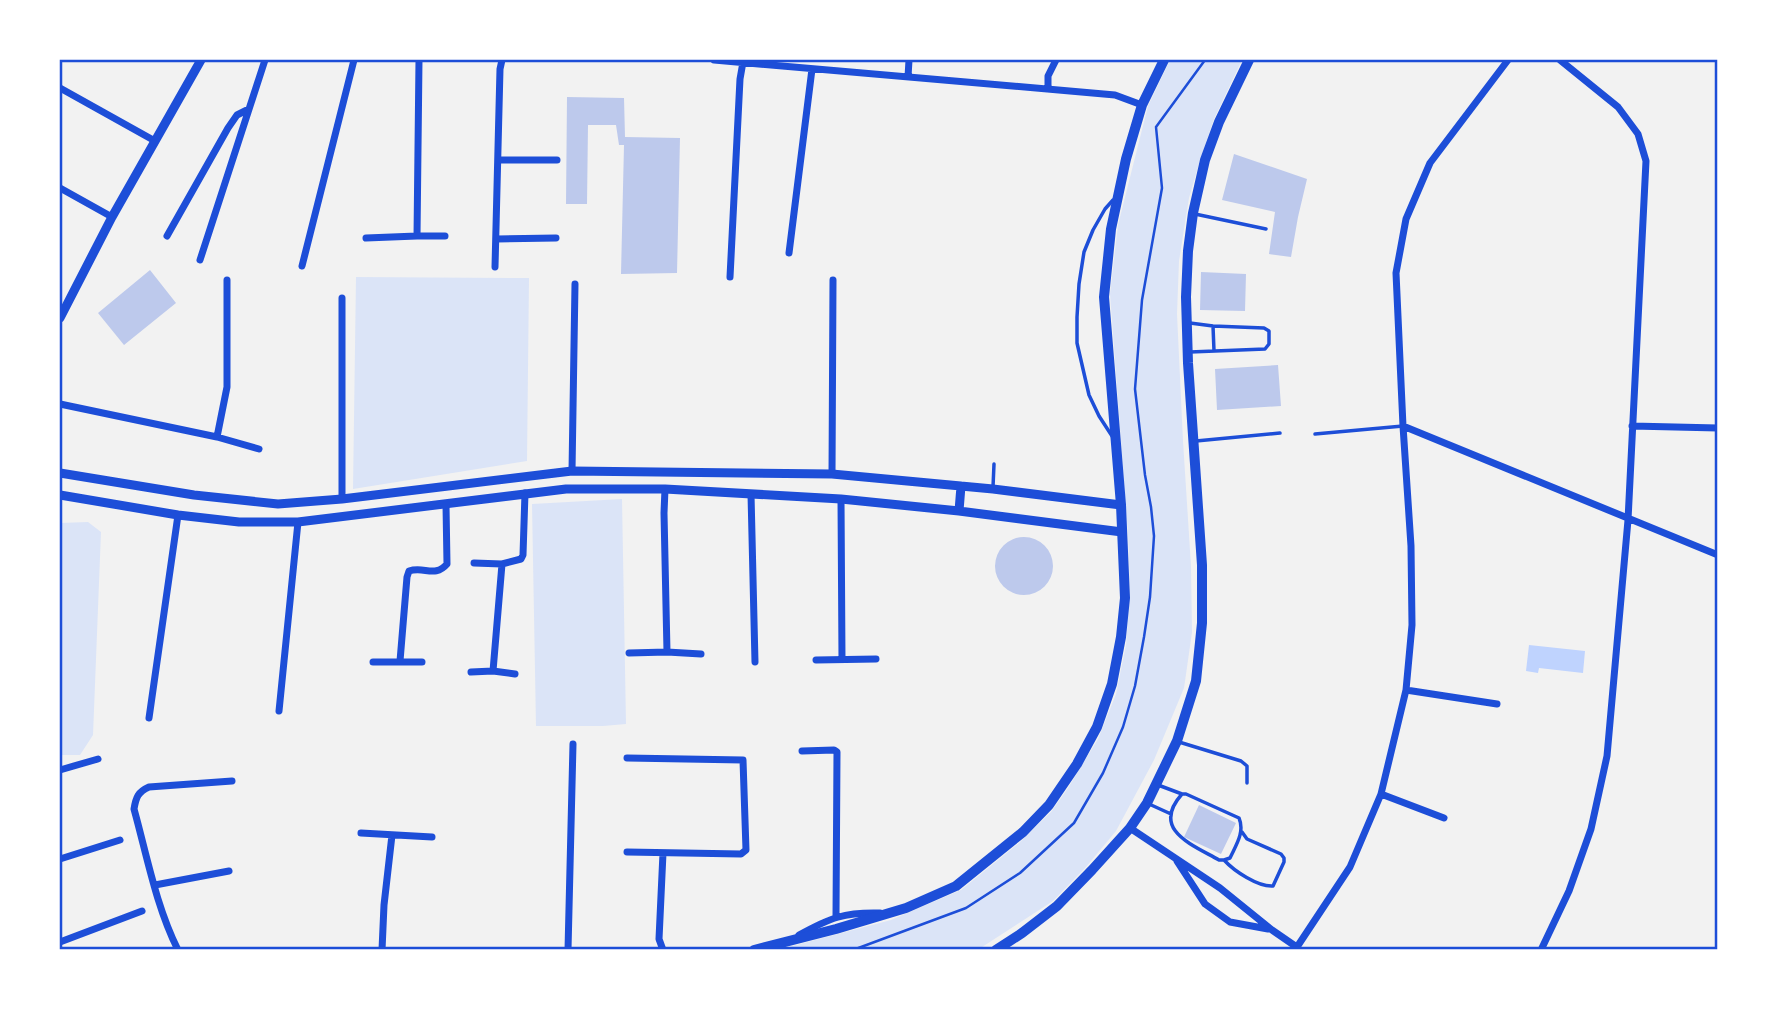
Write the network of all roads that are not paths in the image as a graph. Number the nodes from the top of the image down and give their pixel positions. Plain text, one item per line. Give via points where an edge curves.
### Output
1 (201, 60) edge
2 (265, 60) edge
3 (354, 60) edge
4 (419, 60) edge
5 (502, 60) edge
6 (714, 60) edge
7 (909, 60) edge
8 (1056, 60) edge
9 (1164, 60) edge
10 (1249, 60) edge
11 (1508, 60) edge
12 (1560, 60) edge
13 (743, 62) junction
14 (812, 69) junction
15 (908, 77) junction
16 (60, 88) edge
17 (1048, 89) junction
18 (1142, 104) junction
19 (249, 109) junction
20 (155, 141) junction
21 (498, 160) junction
22 (556, 160) dead end
23 (60, 188) edge
24 (1119, 193) junction
25 (1193, 213) junction
26 (112, 217) junction
27 (1266, 229) dead end
28 (167, 236) dead end
29 (417, 236) junction
30 (446, 236) dead end
31 (366, 238) dead end
32 (497, 239) junction
33 (555, 239) dead end
34 (789, 253) dead end
35 (200, 260) dead end
36 (302, 266) dead end
37 (495, 267) dead end
38 (730, 277) dead end
39 (833, 280) dead end
40 (227, 281) dead end
41 (575, 284) dead end
42 (342, 298) dead end
43 (60, 318) edge
44 (1188, 323) junction
45 (1213, 326) junction
46 (1214, 351) junction
47 (1189, 352) junction
48 (60, 404) edge
49 (1403, 426) junction
50 (1633, 426) junction
51 (1717, 428) edge
52 (1280, 433) dead end
53 (1315, 435) dead end
54 (217, 437) junction
55 (1194, 441) junction
56 (1115, 442) junction
57 (259, 449) dead end
58 (994, 464) dead end
59 (572, 471) junction
60 (60, 473) edge
61 (832, 474) junction
62 (961, 486) junction
63 (665, 489) junction
64 (993, 489) junction
65 (525, 493) junction
66 (751, 494) junction
67 (60, 495) edge
68 (342, 499) junction
69 (841, 499) junction
70 (446, 505) junction
71 (1121, 505) junction
72 (959, 511) junction
73 (178, 515) junction
74 (1628, 520) junction
75 (298, 522) junction
76 (1122, 532) junction
77 (1717, 555) edge
78 (474, 563) dead end
79 (502, 564) junction
80 (667, 652) junction
81 (629, 653) dead end
82 (701, 654) dead end
83 (842, 659) junction
84 (876, 659) dead end
85 (816, 660) dead end
86 (400, 661) junction
87 (373, 662) dead end
88 (422, 662) dead end
89 (755, 662) dead end
90 (494, 671) junction
91 (471, 672) dead end
92 (515, 674) dead end
93 (1406, 690) junction
94 (1497, 704) dead end
95 (279, 711) dead end
96 (149, 718) dead end
97 (1177, 741) junction
98 (573, 744) dead end
99 (803, 751) dead end
100 (627, 758) dead end
101 (98, 759) dead end
102 (60, 770) edge
103 (232, 781) dead end
104 (1247, 783) dead end
105 (1156, 784) junction
106 (1182, 794) junction
107 (1381, 794) junction
108 (1147, 803) junction
109 (1171, 814) junction
110 (1444, 818) dead end
111 (1130, 828) junction
112 (1242, 832) junction
113 (361, 833) dead end
114 (392, 835) junction
115 (432, 837) dead end
116 (120, 840) dead end
117 (627, 852) dead end
118 (663, 853) junction
119 (1175, 857) junction
120 (60, 859) edge
121 (1224, 860) junction
122 (229, 871) dead end
123 (155, 885) junction
124 (142, 911) dead end
125 (888, 914) junction
126 (836, 916) junction
127 (1272, 930) junction
128 (787, 942) junction
129 (60, 946) edge
130 (1299, 948) edge
131 (178, 950) edge
132 (382, 950) edge
133 (568, 950) edge
134 (663, 950) edge
135 (754, 950) edge
136 (996, 950) edge
137 (1541, 950) edge

1 - 20 street
2 - 19 street
3 - 36 street
4 - 29 street
5 - 21 street
6 - 13 street
7 - 15 street
8 - 17 street
9 - 18 main road
10 - 25 main road via 1205,160
11 - 49 street via 1430,163 1406,219 1396,273
12 - 50 street via 1618,107 1638,134 1646,161
13 - 14 street
13 - 38 street
14 - 15 street
14 - 34 street
15 - 17 street
16 - 20 street
17 - 18 street via 1115,95
18 - 24 main road
19 - 28 street via 237,115 228,128
19 - 35 street
20 - 26 street
21 - 22 street
21 - 32 street
23 - 26 street
24 - 56 main road via 1104,297
24 - 56 lane via 1105,209 1084,251 1077,317 1077,343 1088,395
25 - 27 lane
25 - 44 main road
26 - 43 street
29 - 30 street
29 - 31 street
32 - 33 street
32 - 37 street
39 - 61 street
40 - 54 street via 227,387
41 - 59 street
42 - 68 street
44 - 45 lane
44 - 47 main road
45 - 46 lane
45 - 46 lane via 1269,331 1265,349
46 - 47 lane
47 - 55 main road
48 - 54 street
49 - 53 lane
49 - 74 street
49 - 93 street via 1412,625
50 - 51 street
50 - 74 street
52 - 55 lane
54 - 57 street
55 - 97 main road via 1202,623 1196,681
56 - 71 main road
58 - 64 lane
59 - 61 street
59 - 68 street
60 - 68 street via 242,501
61 - 62 street
62 - 64 street
62 - 72 street
63 - 65 street
63 - 66 street
63 - 80 street
64 - 71 street
65 - 70 street
65 - 79 street via 523,555
66 - 69 street
66 - 89 street
67 - 73 street
69 - 72 street
69 - 83 street
70 - 75 street
70 - 86 street via 447,564 436,572 409,571
71 - 76 main road
72 - 76 street
73 - 75 street
73 - 96 street
74 - 77 street
74 - 137 street via 1607,756 1591,829
75 - 95 street
76 - 125 main road via 1125,598 1112,684 1077,764 1049,805 1023,832 956,886
78 - 79 street
79 - 90 street
80 - 81 street
80 - 82 street
83 - 84 street
83 - 85 street
86 - 87 street
86 - 88 street
90 - 91 street
90 - 92 street
93 - 94 street
93 - 107 street
97 - 104 lane via 1241,761 1247,766
97 - 105 main road
98 - 133 street
99 - 126 street via 837,752
100 - 118 street via 744,762 744,853
101 - 102 street
103 - 123 street via 141,790 134,809
105 - 106 lane
105 - 108 main road
106 - 109 lane
106 - 112 lane via 1239,818
107 - 110 street
107 - 130 street via 1350,867
108 - 109 lane
108 - 111 main road
109 - 121 lane via 1172,828 1180,838
111 - 119 street
111 - 136 main road via 1057,906
112 - 121 lane via 1230,858
112 - 121 lane via 1284,858 1273,886 1232,869
113 - 114 street
114 - 115 street
114 - 132 street
116 - 120 street
117 - 118 street
118 - 134 street via 659,939
119 - 127 street
119 - 127 street via 1205,904 1230,922
122 - 123 street
123 - 131 street
124 - 129 street
125 - 126 street
125 - 128 main road
126 - 128 street
127 - 130 street
128 - 135 main road

